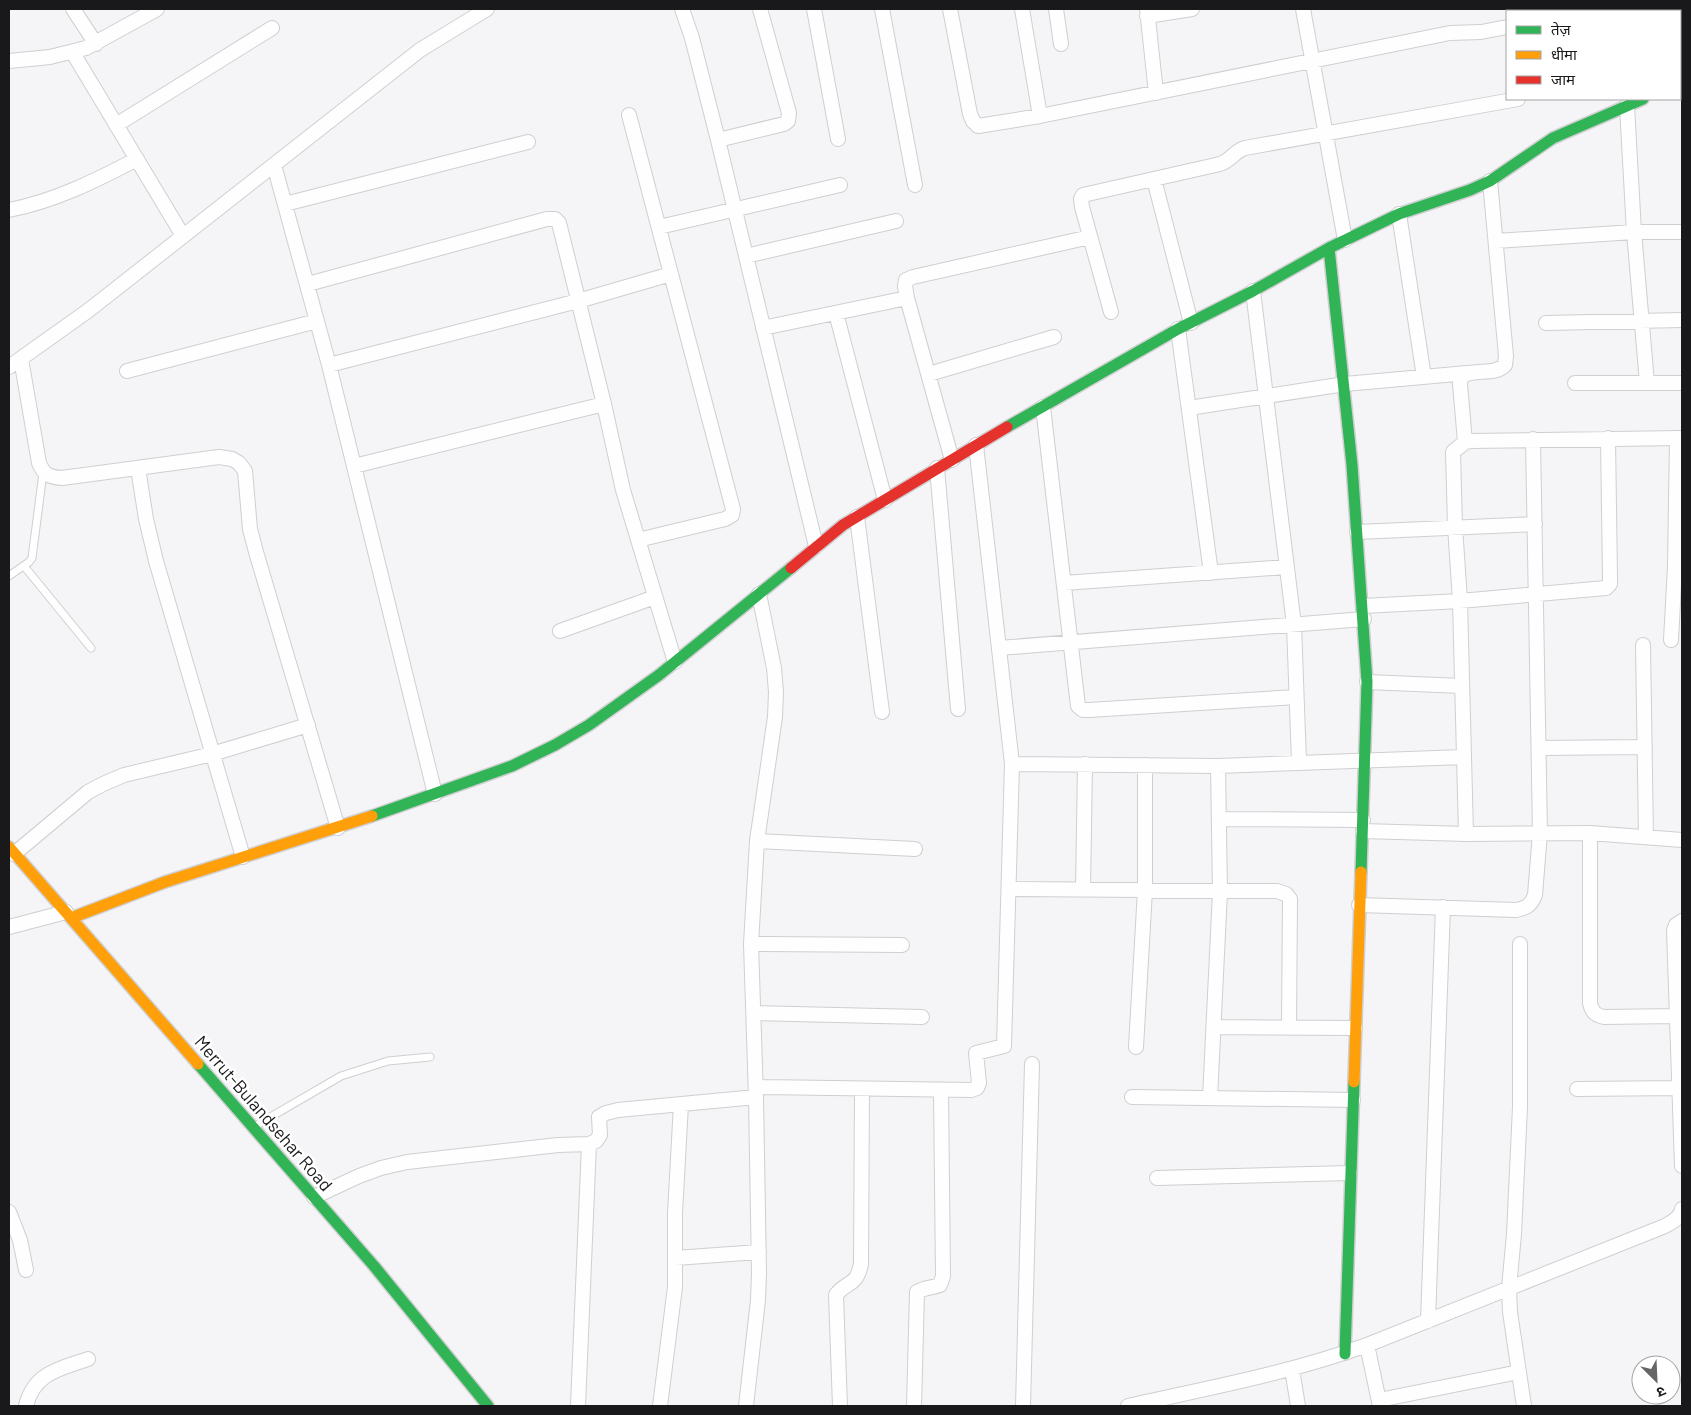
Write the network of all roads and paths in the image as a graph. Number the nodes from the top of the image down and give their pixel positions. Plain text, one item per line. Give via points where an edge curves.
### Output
1 (73, 9) edge
2 (157, 9) edge
3 (487, 9) edge
4 (682, 9) edge
5 (760, 9) edge
6 (814, 9) edge
7 (882, 9) edge
8 (950, 9) edge
9 (1022, 9) edge
10 (1056, 9) edge
11 (1192, 9) edge
12 (1303, 9) edge
13 (1147, 12) edge
14 (1506, 27) edge
15 (272, 28) dead end
16 (96, 44) junction
17 (1061, 44) dead end
18 (73, 53) junction
19 (9, 61) edge
20 (1313, 62) junction
21 (1156, 93) junction
22 (1512, 100) edge
23 (1641, 100) edge
24 (1627, 106) junction
25 (629, 115) dead end
26 (1040, 116) junction
27 (116, 125) junction
28 (1326, 134) junction
29 (838, 139) dead end
30 (718, 140) junction
31 (528, 142) dead end
32 (137, 159) junction
33 (274, 164) junction
34 (1154, 179) junction
35 (1490, 182) junction
36 (840, 185) dead end
37 (914, 185) dead end
38 (285, 204) junction
39 (734, 209) junction
40 (9, 210) edge
41 (1399, 214) junction
42 (896, 221) dead end
43 (659, 227) junction
44 (1634, 232) junction
45 (1682, 232) edge
46 (183, 236) junction
47 (1090, 237) junction
48 (1345, 240) junction
49 (1496, 241) junction
50 (1329, 248) junction
51 (746, 256) junction
52 (671, 274) junction
53 (308, 284) junction
54 (1253, 292) junction
55 (907, 298) junction
56 (578, 301) junction
57 (1111, 312) dead end
58 (836, 313) junction
59 (1682, 320) edge
60 (317, 321) junction
61 (1641, 322) junction
62 (1191, 323) junction
63 (1546, 323) dead end
64 (764, 328) junction
65 (1178, 330) junction
66 (1054, 337) dead end
67 (22, 359) junction
68 (329, 365) junction
69 (9, 367) edge
70 (127, 371) dead end
71 (1467, 373) junction
72 (928, 374) junction
73 (1424, 377) junction
74 (1575, 383) dead end
75 (1648, 383) junction
76 (1682, 383) edge
77 (1345, 384) junction
78 (1266, 395) junction
79 (604, 404) junction
80 (1043, 406) junction
81 (1189, 408) junction
82 (1608, 438) junction
83 (1680, 438) edge
84 (1533, 439) junction
85 (1465, 442) junction
86 (976, 446) junction
87 (952, 460) junction
88 (354, 466) junction
89 (138, 468) junction
90 (937, 468) junction
91 (43, 473) junction
92 (885, 500) junction
93 (857, 516) junction
94 (1535, 524) junction
95 (1455, 526) junction
96 (1357, 532) junction
97 (638, 540) junction
98 (816, 546) junction
99 (24, 566) junction
100 (1679, 566) edge
101 (1287, 568) junction
102 (1211, 573) junction
103 (9, 576) edge
104 (1064, 583) junction
105 (759, 594) junction
106 (1536, 594) junction
107 (655, 597) junction
108 (1460, 601) junction
109 (1364, 612) junction
110 (1294, 625) junction
111 (560, 631) dead end
112 (1671, 640) dead end
113 (1071, 642) junction
114 (1643, 645) dead end
115 (91, 648) dead end
116 (999, 648) junction
117 (675, 662) junction
118 (1367, 682) junction
119 (1462, 686) junction
120 (1296, 697) junction
121 (958, 708) dead end
122 (882, 712) dead end
123 (308, 725) junction
124 (1645, 747) junction
125 (1539, 748) junction
126 (212, 754) junction
127 (1464, 757) junction
128 (1366, 759) junction
129 (1298, 762) junction
130 (1012, 764) junction
131 (1085, 764) junction
132 (1145, 765) junction
133 (1218, 766) junction
134 (435, 794) junction
135 (1219, 819) junction
136 (1363, 826) junction
137 (338, 828) junction
138 (1540, 833) junction
139 (1590, 833) junction
140 (1466, 834) junction
141 (1646, 837) junction
142 (1682, 840) edge
143 (756, 841) junction
144 (915, 849) dead end
145 (12, 850) edge
146 (243, 857) junction
147 (1009, 889) junction
148 (1084, 890) junction
149 (1145, 890) junction
150 (1220, 892) junction
151 (1359, 905) junction
152 (1442, 908) junction
153 (68, 915) junction
154 (1682, 922) edge
155 (9, 927) edge
156 (751, 944) junction
157 (1520, 944) dead end
158 (902, 945) dead end
159 (754, 1013) junction
160 (1676, 1016) junction
161 (922, 1018) dead end
162 (1214, 1027) junction
163 (1289, 1028) junction
164 (1355, 1028) junction
165 (1136, 1047) dead end
166 (430, 1057) dead end
167 (1032, 1064) dead end
168 (1681, 1088) edge
169 (862, 1089) junction
170 (1577, 1089) dead end
171 (941, 1091) junction
172 (756, 1092) junction
173 (1132, 1097) dead end
174 (1210, 1098) junction
175 (1353, 1100) junction
176 (681, 1104) junction
177 (253, 1127) junction
178 (589, 1144) junction
179 (1682, 1166) edge
180 (1350, 1173) junction
181 (1157, 1178) dead end
182 (314, 1197) junction
183 (1682, 1209) edge
184 (9, 1212) edge
185 (759, 1252) junction
186 (676, 1258) junction
187 (26, 1270) dead end
188 (1509, 1288) junction
189 (1428, 1321) junction
190 (1368, 1346) junction
191 (1345, 1354) junction
192 (88, 1359) dead end
193 (1292, 1369) junction
194 (1519, 1372) junction
195 (1379, 1403) edge
196 (26, 1406) edge
197 (488, 1406) edge
198 (578, 1406) edge
199 (660, 1406) edge
200 (746, 1406) edge
201 (840, 1406) edge
202 (914, 1406) edge
203 (1023, 1406) edge
204 (1128, 1406) edge
205 (1298, 1406) edge
206 (1524, 1406) edge

1 - 16 street
2 - 16 street
3 - 33 street via 420,50
4 - 30 street
5 - 30 street via 789,114 788,121
6 - 29 street
7 - 37 street
8 - 26 street via 973,121 978,126 986,126
9 - 26 street
10 - 17 street
11 - 13 street
12 - 20 street
13 - 21 street
14 - 20 street via 1450,33
15 - 27 street
16 - 18 street
18 - 19 street
18 - 27 street
20 - 21 street
20 - 28 street
21 - 26 street
22 - 28 street
23 - 24 street
24 - 35 street via 1549,140
24 - 44 street
25 - 43 street
27 - 32 street
28 - 34 street via 1244,148 1226,162
28 - 48 street
30 - 39 street
31 - 38 street
32 - 40 street via 57,197
32 - 46 street
33 - 38 street
33 - 46 street
34 - 47 street via 1083,195 1082,207
34 - 62 street
35 - 41 street
35 - 49 street
36 - 39 street
38 - 53 street
39 - 43 street
39 - 51 street
41 - 48 street
41 - 73 street
42 - 51 street
43 - 52 street
44 - 45 street
44 - 49 street
44 - 61 street
46 - 67 street
47 - 55 street via 913,277 906,280
47 - 57 street
48 - 50 street
49 - 71 street via 1505,365 1499,370
50 - 54 street
50 - 77 street
51 - 64 street
52 - 56 street
52 - 97 street via 733,509 732,515 726,519
53 - 56 street via 555,219 561,229
53 - 60 street
54 - 62 street
54 - 78 street
55 - 58 street
55 - 72 street
56 - 68 street
56 - 79 street
58 - 64 street
58 - 92 street
59 - 61 street
60 - 68 street
60 - 70 street
61 - 63 street
61 - 75 street
62 - 65 street
64 - 98 street
65 - 80 street
65 - 81 street
66 - 72 street
67 - 69 street
67 - 91 street
68 - 88 street
71 - 73 street
71 - 85 street via 1461,377 1460,384
72 - 87 street
73 - 77 street
74 - 75 street
75 - 76 street
77 - 78 street
77 - 96 street
78 - 81 street
78 - 101 street
79 - 88 street
79 - 97 street
80 - 86 street
80 - 104 street
81 - 102 street
82 - 83 street
82 - 84 street
82 - 106 street via 1610,584 1600,590
83 - 100 street
84 - 85 street
84 - 94 street
85 - 95 street via 1453,452
86 - 87 street
86 - 116 street
87 - 90 street
88 - 134 street
89 - 91 street via 62,478 51,478
89 - 123 street via 219,457 232,459 245,471 250,529
89 - 126 street via 156,561
90 - 92 street
90 - 121 street
91 - 99 lane via 32,558
92 - 93 street
93 - 98 street
93 - 122 street
94 - 95 street
94 - 106 street
95 - 96 street
95 - 108 street
96 - 109 street
97 - 107 street
98 - 105 street
99 - 103 lane
99 - 115 lane
100 - 112 street
101 - 102 street
101 - 110 street
102 - 104 street
104 - 113 street
105 - 117 street
105 - 143 street via 776,692
106 - 108 street
106 - 125 street
107 - 111 street
107 - 117 street
108 - 109 street
108 - 119 street
109 - 110 street
109 - 118 street
110 - 113 street
110 - 120 street
113 - 116 street
113 - 120 street via 1077,701 1083,710
114 - 124 street
116 - 130 street
117 - 134 street via 590,725 555,745 512,766
118 - 119 street
118 - 128 street
119 - 127 street
120 - 129 street
123 - 126 street
123 - 137 street
124 - 125 street
124 - 141 street
125 - 138 street
126 - 145 street via 124,775 103,784
126 - 146 street
127 - 128 street
127 - 140 street
128 - 129 street
128 - 136 street
129 - 133 street
130 - 131 street
130 - 147 street
131 - 132 street
131 - 148 street
132 - 133 street
132 - 149 street
133 - 135 street
134 - 137 street
135 - 136 street
135 - 150 street
136 - 140 street
136 - 151 street
137 - 146 street
138 - 139 street
138 - 140 street
138 - 152 street via 1532,904 1516,910
139 - 141 street
139 - 160 street via 1592,1011 1604,1017
141 - 142 street
143 - 144 street
143 - 156 street
145 - 153 street, Merrut-Bulandsehar Road
146 - 153 street
147 - 148 street
147 - 171 street via 1004,1046 976,1052 979,1083 976,1088
148 - 149 street
149 - 150 street
149 - 165 street
150 - 162 street
150 - 163 street via 1277,891 1290,899
151 - 152 street
151 - 164 street
152 - 189 street
153 - 155 street
153 - 177 street, Merrut-Bulandsehar Road
154 - 160 street via 1674,930
156 - 158 street
156 - 159 street
157 - 188 street via 1520,1107
159 - 161 street
159 - 172 street
160 - 168 street
162 - 163 street
162 - 174 street
163 - 164 street
164 - 175 street
166 - 177 lane via 388,1061 341,1076
167 - 203 street
168 - 170 street
168 - 179 street
169 - 171 street
169 - 172 street
169 - 201 street via 861,1264 855,1281 836,1295
171 - 202 street via 943,1276 940,1285 917,1292
172 - 176 street
172 - 185 street
173 - 174 street
174 - 175 street
175 - 180 street
176 - 178 street via 606,1113 599,1117 600,1135
176 - 186 street
177 - 182 street, Merrut-Bulandsehar Road
178 - 182 street via 558,1144 407,1162 374,1171
178 - 198 street
180 - 181 street
180 - 191 street
182 - 197 street, Merrut-Bulandsehar Road
183 - 188 street via 1675,1221 1665,1226
184 - 187 street via 20,1240
185 - 186 street
185 - 200 street via 758,1300
186 - 199 street via 672,1321
188 - 189 street
188 - 194 street
189 - 190 street
190 - 191 street
190 - 195 street
191 - 193 street
192 - 196 street via 47,1375 32,1390
193 - 204 street
193 - 205 street
194 - 195 street
194 - 206 street

